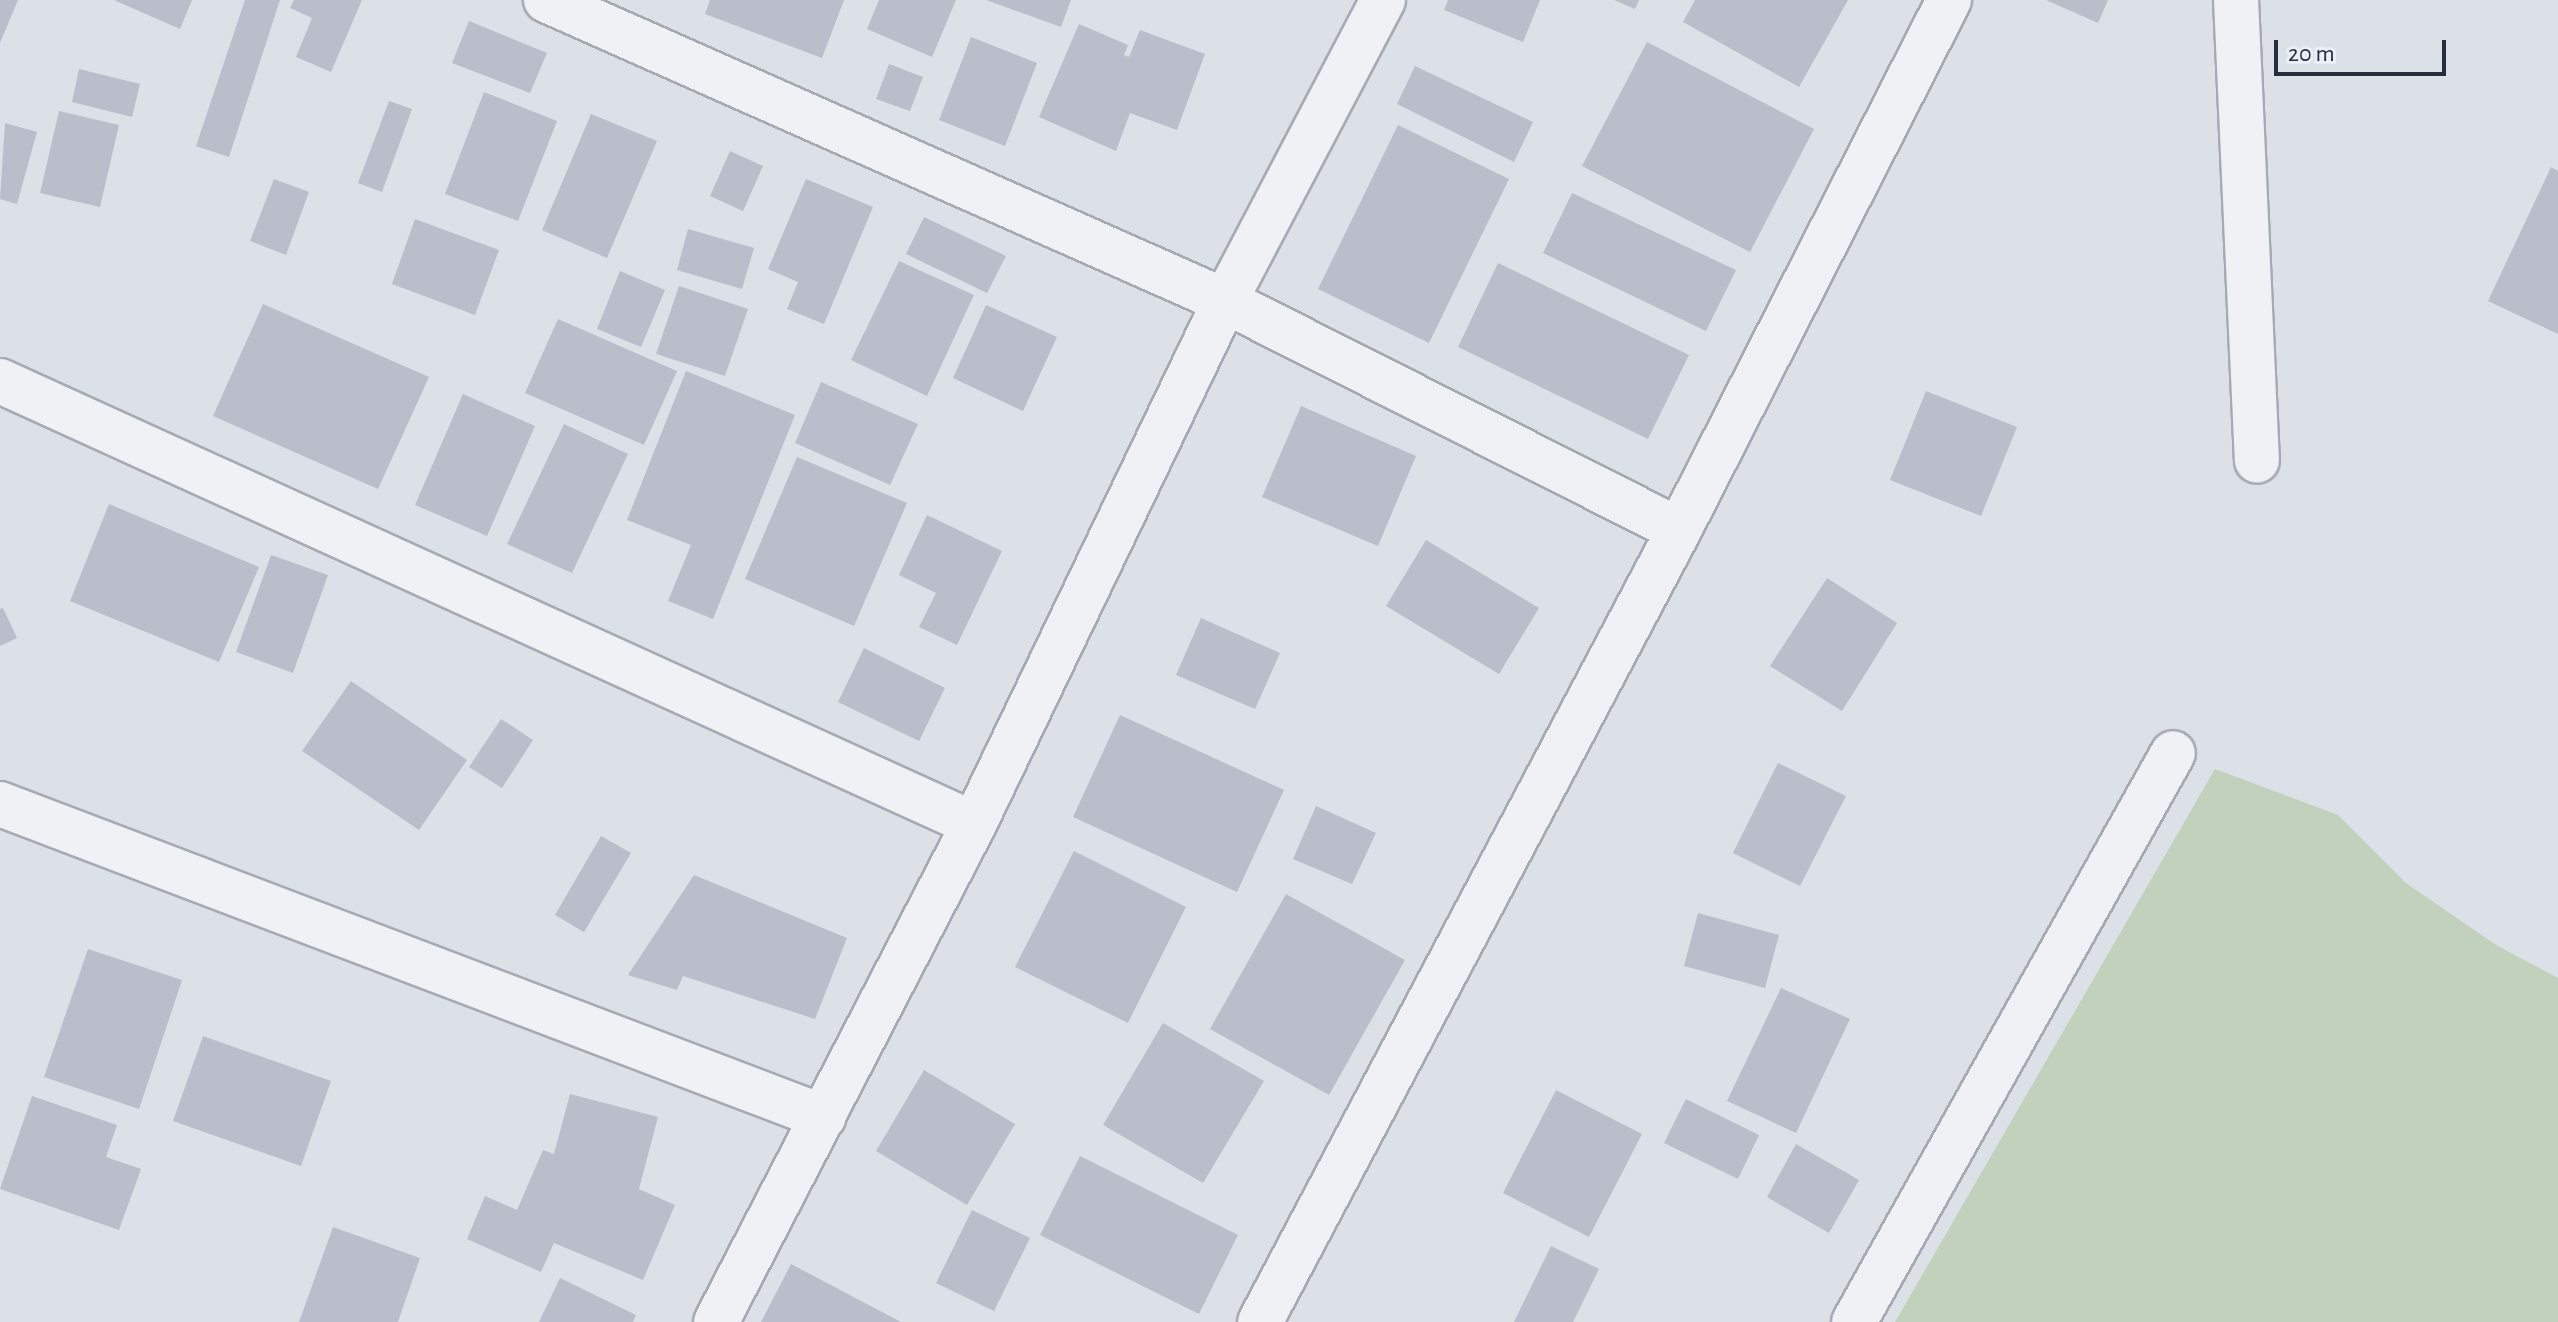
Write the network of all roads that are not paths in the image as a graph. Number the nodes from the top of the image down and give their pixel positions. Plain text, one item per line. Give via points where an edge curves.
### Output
1 (546, 0) edge
2 (1383, 0) edge
3 (1949, 0) edge
4 (2236, 0) edge
5 (1225, 301) junction
6 (0, 381) edge
7 (2257, 461) dead end
8 (1679, 530) junction
9 (2173, 753) dead end
10 (0, 804) edge
11 (974, 824) junction
12 (823, 1117) junction
13 (716, 1322) edge
14 (1260, 1322) edge
15 (1854, 1322) edge

1 - 5 street
2 - 5 street
3 - 8 street
4 - 7 street
5 - 8 street
5 - 11 street
6 - 11 street
8 - 14 street
9 - 15 street
10 - 12 street
11 - 12 street
12 - 13 street

